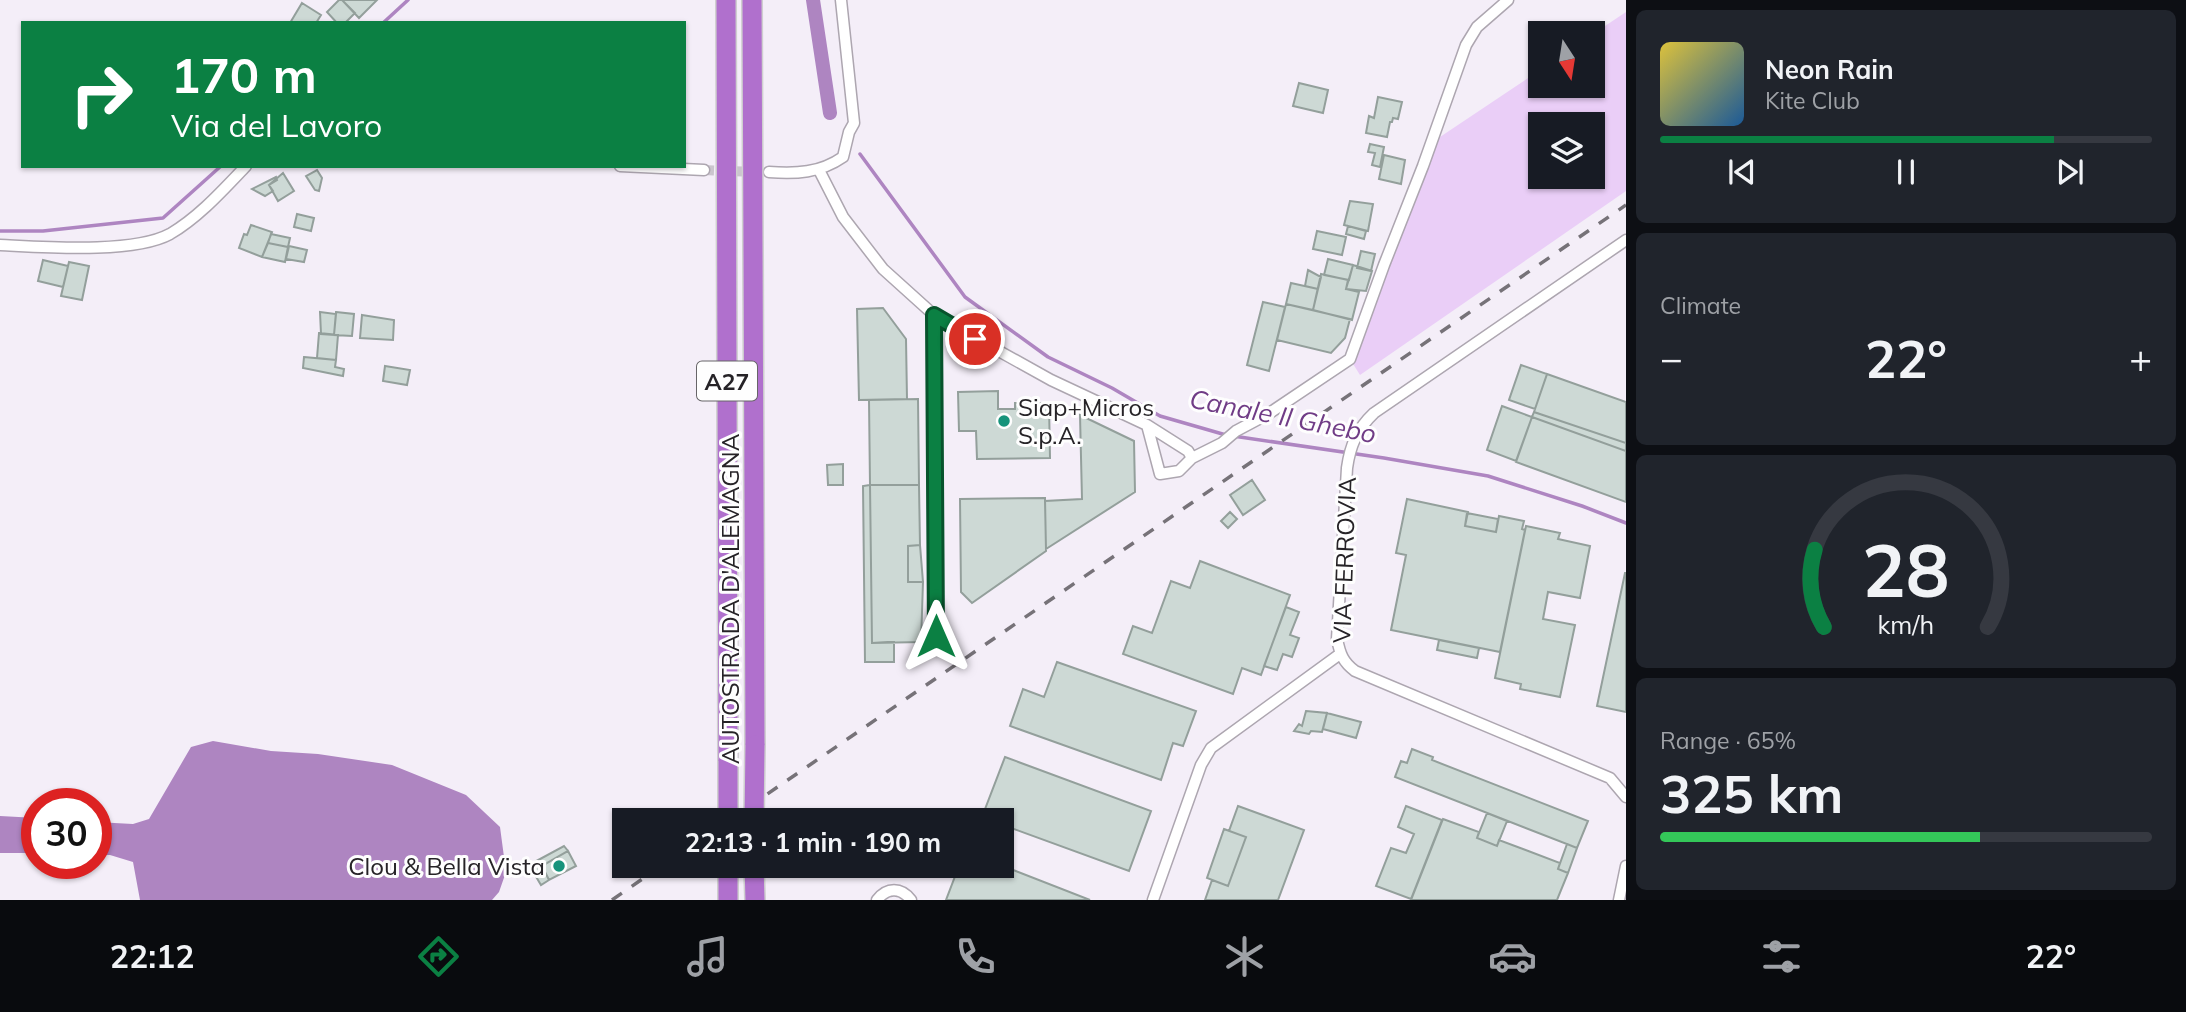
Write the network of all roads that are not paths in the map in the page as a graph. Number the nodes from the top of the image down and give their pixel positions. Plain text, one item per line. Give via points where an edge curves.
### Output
1 (726, 0) edge
2 (752, 0) edge
3 (841, 0) edge
4 (1508, 0) edge
5 (244, 168) edge
6 (662, 168) edge
7 (704, 170) tunnel mouth
8 (819, 170) junction
9 (769, 172) tunnel mouth
10 (1626, 240) edge
11 (0, 245) edge
12 (934, 315) junction
13 (1147, 425) junction
14 (1192, 458) junction
15 (936, 636) dead end
16 (1340, 654) junction
17 (1626, 797) edge
18 (728, 808) edge
19 (754, 808) edge
20 (1626, 866) edge
21 (728, 878) edge
22 (728, 899) edge
23 (877, 900) edge
24 (911, 900) edge
25 (1153, 900) edge
26 (1619, 900) edge

1 - 18 highway, AUTOSTRADA D'ALEMAGNA / A27, bridge
2 - 19 highway, AUTOSTRADA D'ALEMAGNA / A27, bridge
3 - 8 street via 854,123 843,157
4 - 14 street via 1477,27 1466,45 1350,359
5 - 11 street via 182,227 151,242 123,247
6 - 7 street
8 - 9 street
8 - 12 street via 843,217 883,269
10 - 16 street, VIA FERROVIA via 1365,422 1351,444 1348,460 1337,612
12 - 13 street via 1051,380
12 - 15 street
13 - 14 street
13 - 14 street via 1160,474 1179,471
16 - 17 street, VIA FERROVIA via 1356,671 1610,778
16 - 25 street via 1211,748
20 - 26 street
21 - 22 highway
23 - 24 street via 895,890

